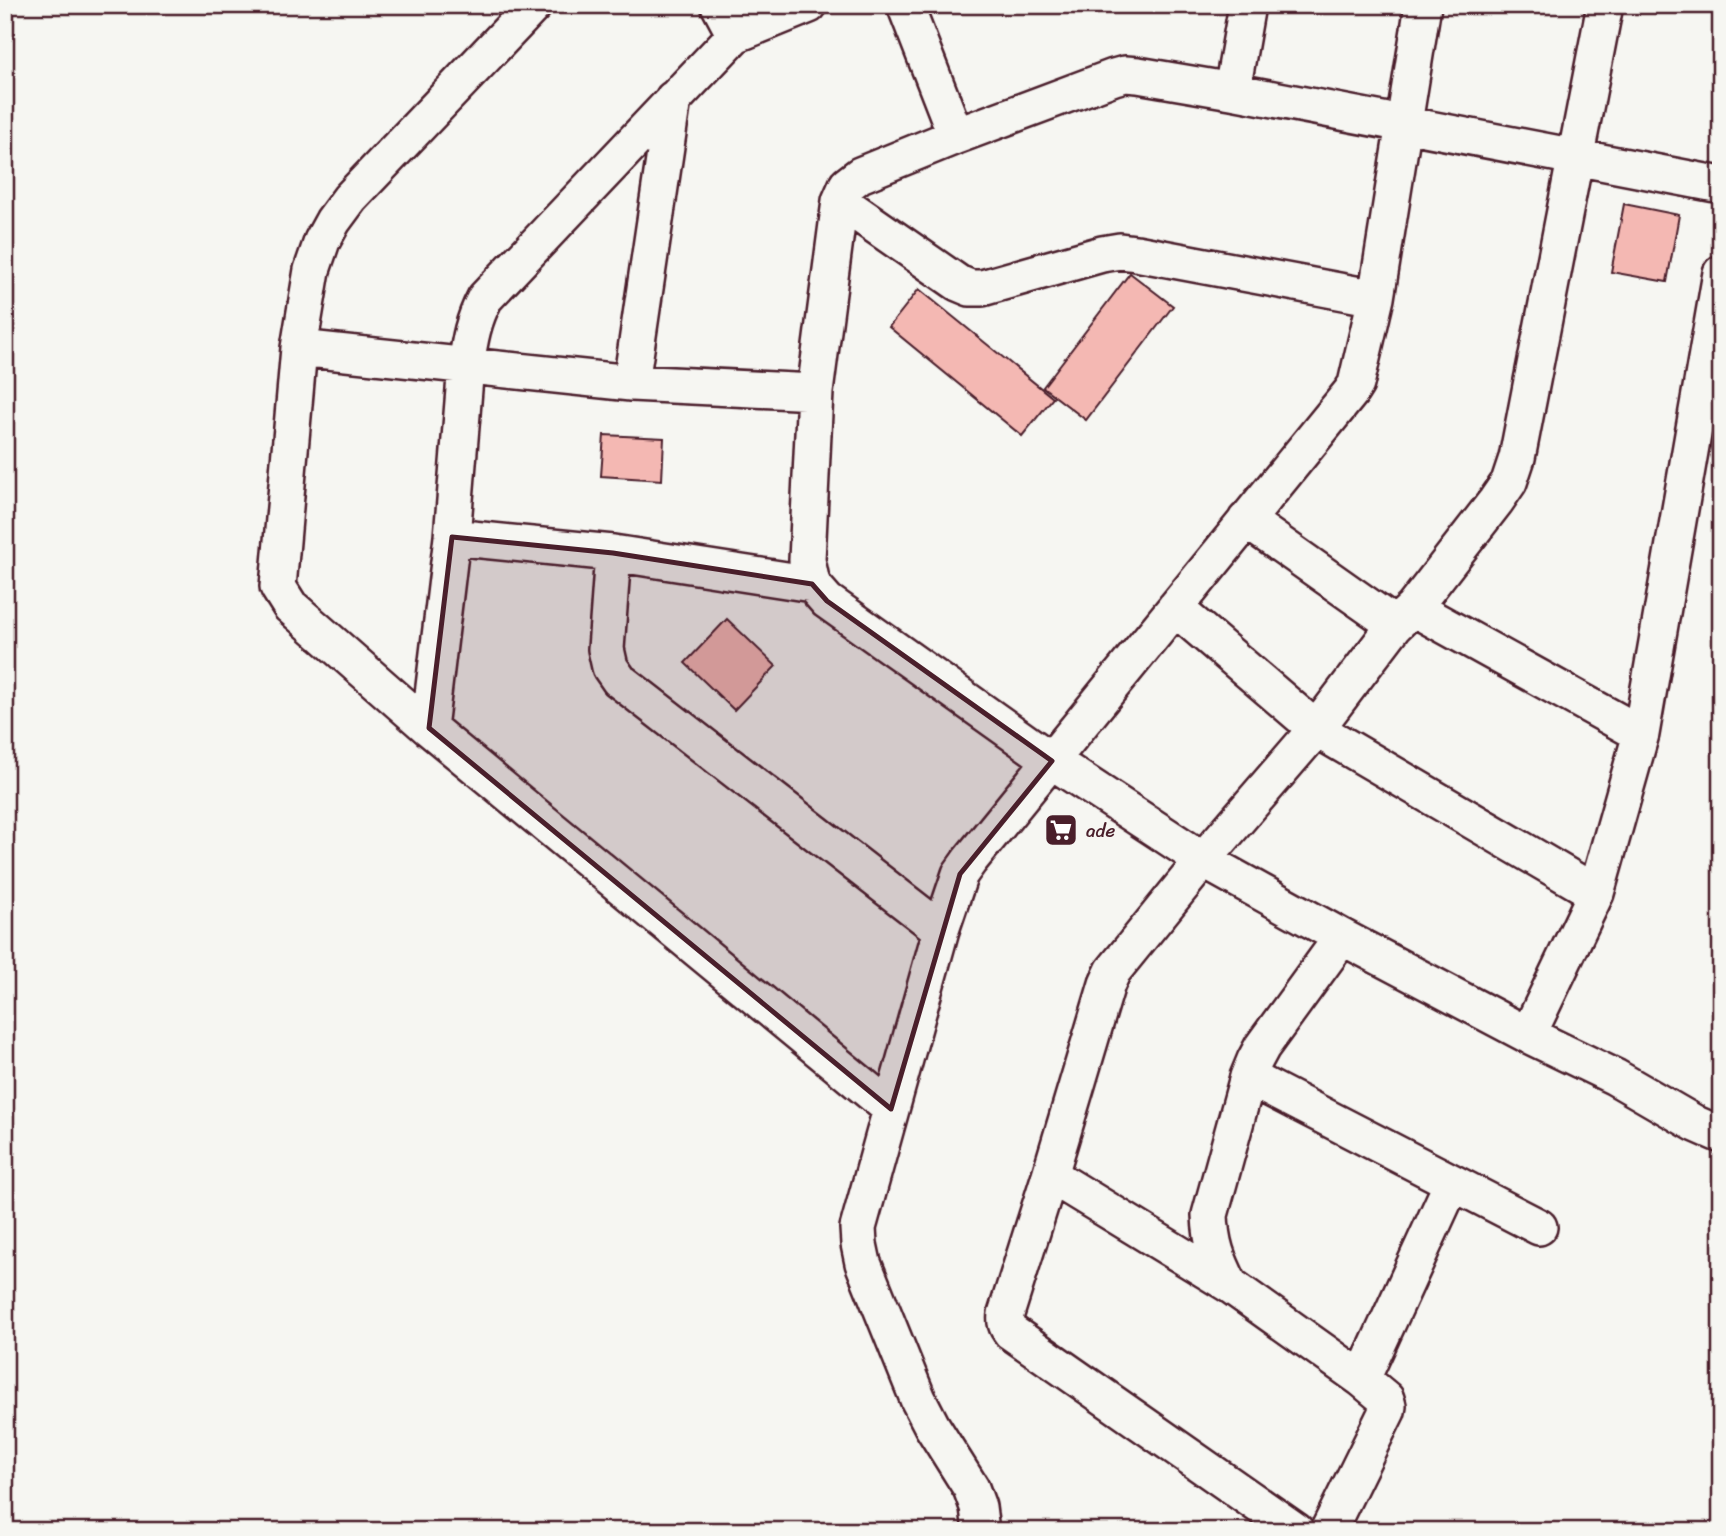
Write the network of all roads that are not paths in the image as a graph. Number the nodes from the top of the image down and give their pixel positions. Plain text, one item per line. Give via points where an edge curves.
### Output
1 (534, 5) edge
2 (809, 5) edge
3 (905, 5) edge
4 (1247, 5) edge
5 (1423, 5) edge
6 (1605, 5) edge
7 (727, 20) edge
8 (1232, 91) junction
9 (673, 99) junction
10 (1403, 124) junction
11 (956, 136) junction
12 (1576, 157) junction
13 (1721, 185) edge
14 (840, 201) junction
15 (1721, 273) edge
16 (1376, 298) junction
17 (299, 348) junction
18 (466, 365) junction
19 (631, 383) junction
20 (815, 392) junction
21 (1246, 520) junction
22 (452, 537) junction
23 (613, 553) junction
24 (812, 584) junction
25 (1175, 608) junction
26 (1404, 617) junction
27 (429, 728) junction
28 (1317, 729) junction
29 (1642, 734) junction
30 (1052, 761) junction
31 (1202, 860) junction
32 (1596, 894) junction
33 (941, 930) junction
34 (1342, 937) junction
35 (1528, 1035) junction
36 (1248, 1077) junction
37 (891, 1109) junction
38 (1721, 1135) edge
39 (1051, 1175) junction
40 (1452, 1183) junction
41 (1539, 1227) dead end
42 (1230, 1285) junction
43 (1362, 1379) junction
44 (981, 1531) edge
45 (1296, 1531) edge
46 (1328, 1531) edge

1 - 17 street via 333,221 312,270
2 - 7 street
3 - 11 street
4 - 8 street
5 - 10 street
6 - 12 street
7 - 9 street
8 - 10 street
8 - 11 street via 1125,74
9 - 18 street via 485,298 475,317
9 - 19 street
10 - 12 street
10 - 16 street
11 - 14 street via 860,175 847,185
12 - 13 street
12 - 26 street via 1509,482
14 - 16 street via 970,288 1120,251
14 - 20 street
15 - 29 street
16 - 21 street via 1356,384
17 - 18 street
17 - 27 street via 278,587 290,606
18 - 19 street
18 - 22 street
19 - 20 street
20 - 24 street via 807,560
21 - 25 street
21 - 26 street
22 - 23 street
22 - 27 street
23 - 24 street
23 - 33 street via 606,649 619,680
24 - 30 street via 827,601
25 - 28 street
25 - 30 street
26 - 28 street
26 - 29 street
27 - 37 street
28 - 31 street
28 - 32 street
29 - 32 street
30 - 31 street
30 - 33 street via 960,874
31 - 34 street
31 - 39 street via 1113,971
32 - 35 street
33 - 37 street
34 - 35 street
34 - 36 street via 1262,1047
35 - 38 street
36 - 40 street
36 - 42 street via 1210,1214 1217,1259
37 - 44 street via 858,1228 863,1263 918,1399 971,1488
39 - 42 street
39 - 45 street via 1006,1314 1007,1328
40 - 41 street
40 - 43 street
42 - 43 street
43 - 46 street via 1386,1399 1387,1411

